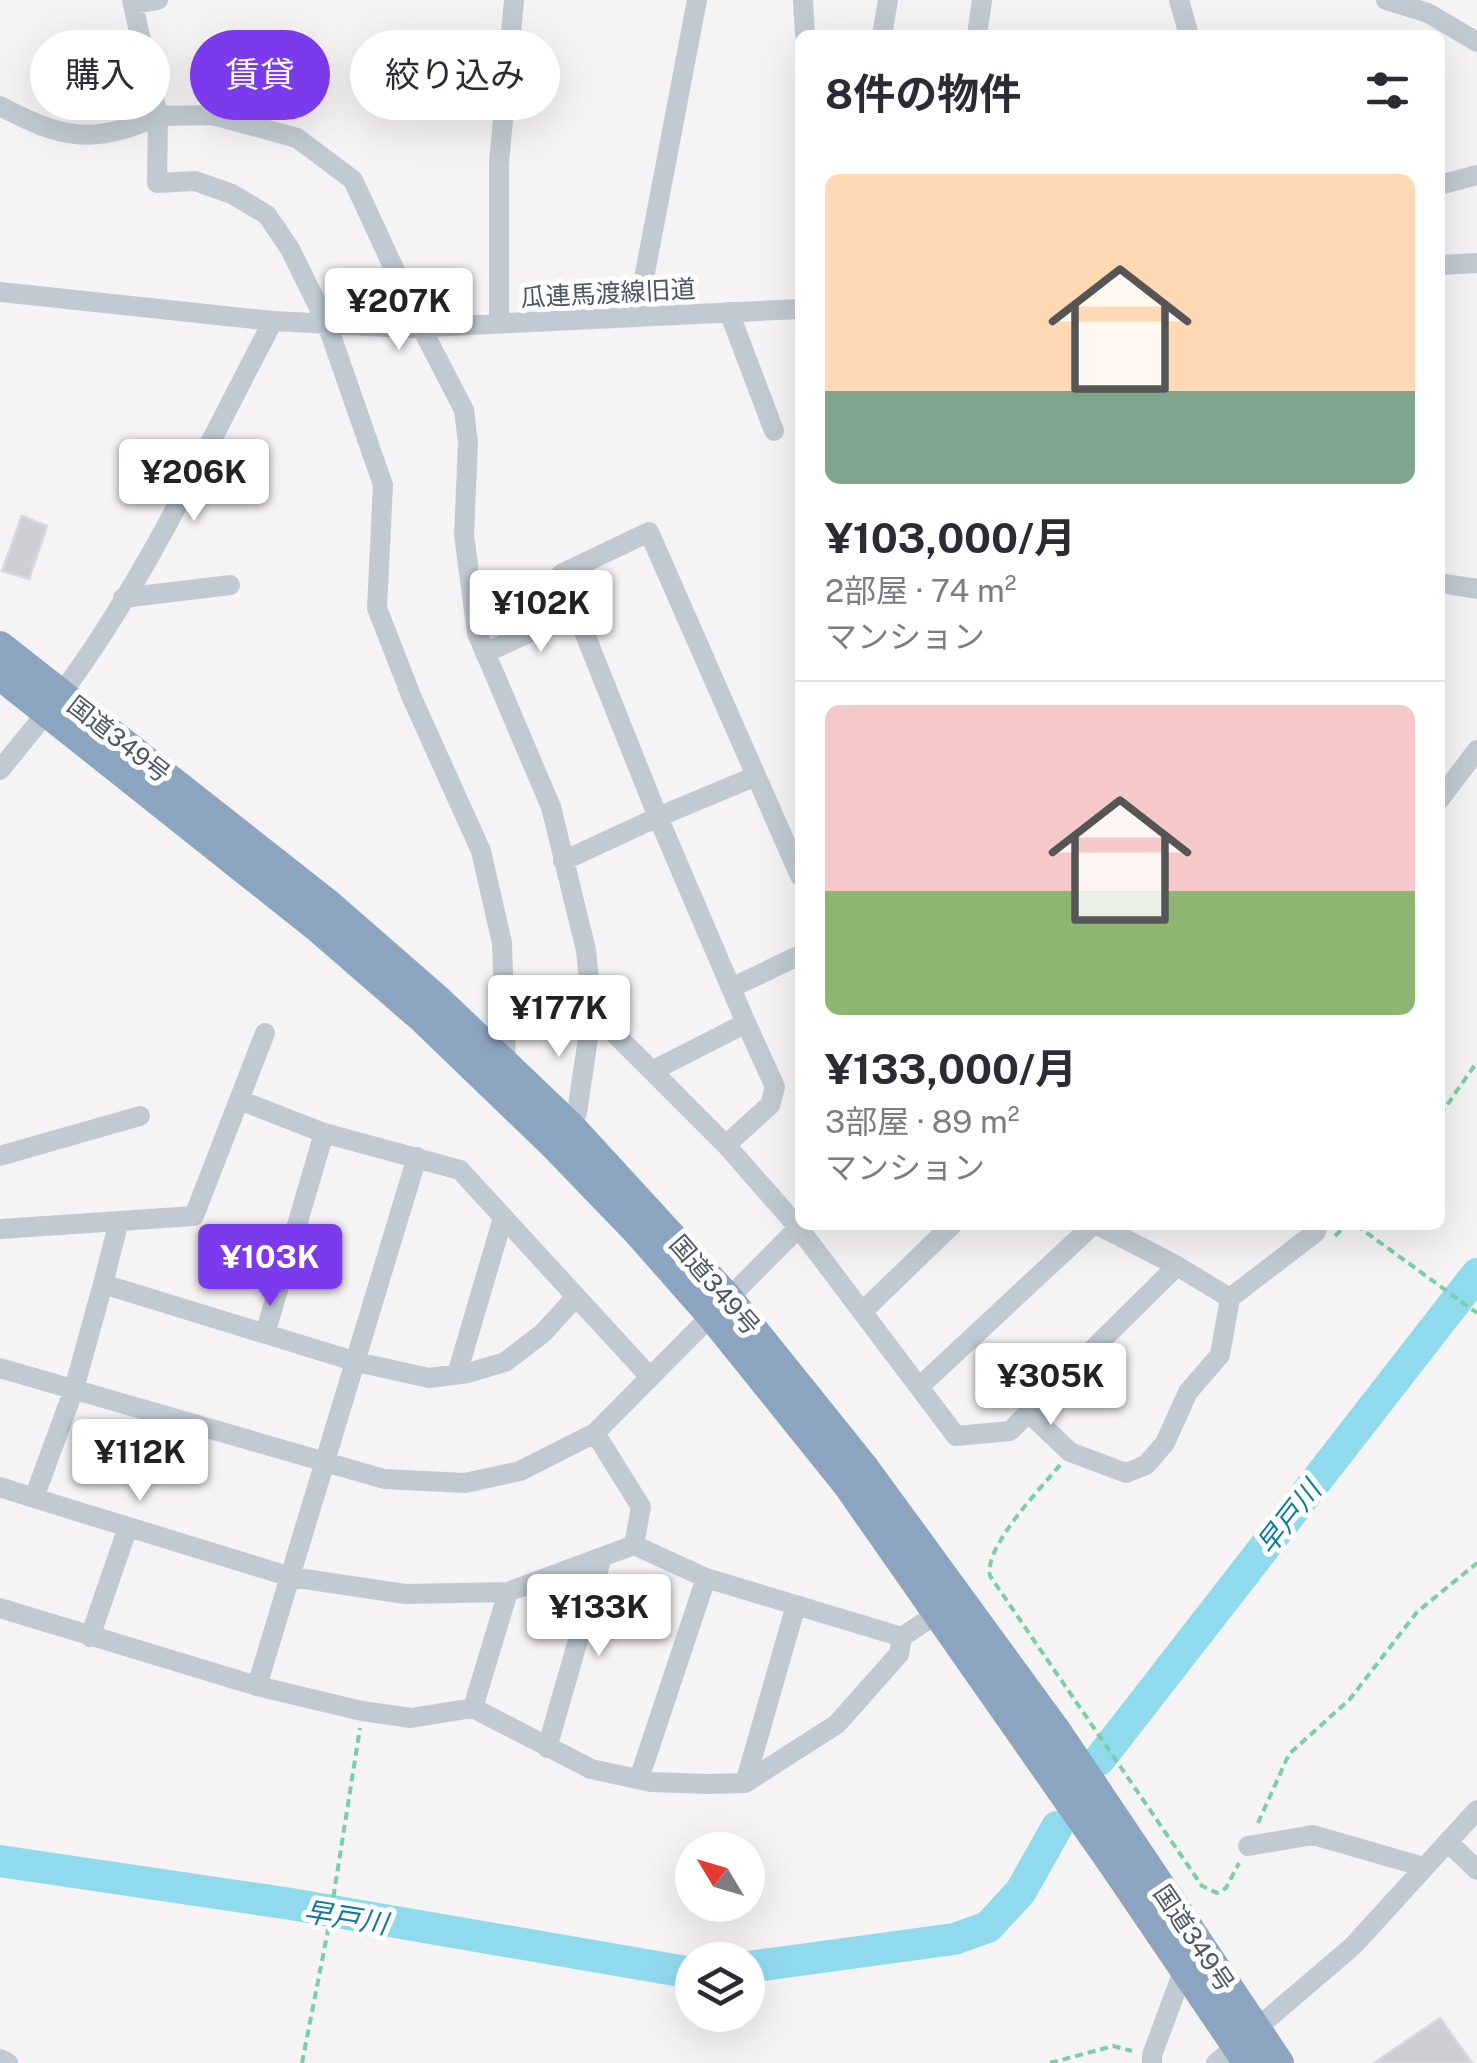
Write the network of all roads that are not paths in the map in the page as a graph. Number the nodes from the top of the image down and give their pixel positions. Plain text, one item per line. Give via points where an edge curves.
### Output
1 (158, 0) edge
2 (514, 0) edge
3 (697, 0) edge
4 (804, 0) edge
5 (888, 0) edge
6 (982, 0) edge
7 (1179, 0) edge
8 (1386, 0) edge
9 (133, 2) edge
10 (139, 30) edge
11 (805, 30) edge
12 (883, 30) edge
13 (978, 30) edge
14 (1188, 30) edge
15 (1474, 34) edge
16 (0, 106) edge
17 (170, 116) edge
18 (149, 120) edge
19 (158, 120) edge
20 (245, 120) edge
21 (245, 123) junction
22 (1477, 175) edge
23 (1445, 184) edge
24 (1477, 263) edge
25 (1445, 265) edge
26 (0, 292) edge
27 (795, 309) edge
28 (729, 312) junction
29 (637, 315) junction
30 (273, 321) junction
31 (499, 323) junction
32 (327, 324) junction
33 (421, 328) junction
34 (774, 431) dead end
35 (1445, 583) edge
36 (230, 586) dead end
37 (1477, 588) edge
38 (123, 598) junction
39 (576, 611) junction
40 (0, 646) edge
41 (485, 654) junction
42 (0, 675) edge
43 (54, 703) junction
44 (1477, 750) edge
45 (0, 770) edge
46 (756, 776) junction
47 (1445, 792) edge
48 (658, 817) junction
49 (563, 861) junction
50 (795, 865) edge
51 (795, 958) edge
52 (731, 988) junction
53 (592, 1011) junction
54 (746, 1023) junction
55 (265, 1033) dead end
56 (506, 1064) junction
57 (652, 1071) junction
58 (239, 1100) junction
59 (140, 1116) dead end
60 (569, 1125) junction
61 (324, 1132) junction
62 (726, 1145) junction
63 (0, 1156) edge
64 (417, 1157) junction
65 (504, 1218) junction
66 (119, 1221) junction
67 (795, 1222) edge
68 (0, 1229) edge
69 (795, 1230) edge
70 (802, 1230) edge
71 (947, 1230) edge
72 (1091, 1230) edge
73 (1106, 1230) edge
74 (1316, 1230) edge
75 (1177, 1266) junction
76 (103, 1284) junction
77 (575, 1298) junction
78 (1230, 1298) junction
79 (719, 1306) junction
80 (862, 1312) junction
81 (265, 1334) junction
82 (356, 1362) junction
83 (0, 1368) edge
84 (457, 1374) junction
85 (650, 1377) junction
86 (919, 1387) junction
87 (74, 1390) junction
88 (1030, 1414) junction
89 (595, 1433) junction
90 (326, 1464) junction
91 (0, 1487) edge
92 (34, 1498) junction
93 (128, 1527) junction
94 (634, 1545) junction
95 (602, 1557) junction
96 (291, 1577) junction
97 (706, 1578) junction
98 (508, 1592) junction
99 (796, 1605) junction
100 (0, 1608) edge
101 (938, 1613) junction
102 (902, 1637) junction
103 (90, 1638) junction
104 (257, 1686) junction
105 (473, 1708) junction
106 (547, 1748) junction
107 (639, 1779) junction
108 (745, 1783) junction
109 (1477, 1810) edge
110 (1448, 1842) junction
111 (1248, 1846) road end
112 (1424, 1867) junction
113 (1477, 1870) edge
114 (1184, 1969) junction
115 (1238, 2050) edge
116 (0, 2059) edge
117 (1152, 2059) edge
118 (8, 2063) edge
119 (1278, 2063) edge

1 - 9 street
2 - 31 street via 499,163
3 - 29 street
4 - 11 street
5 - 12 street
6 - 13 street
7 - 14 street
8 - 15 street
9 - 10 street
16 - 18 street via 37,126 82,137
17 - 21 street
19 - 32 street via 158,183 195,181 267,214
20 - 21 street
21 - 33 street via 297,138 353,180
22 - 23 street
24 - 25 street
26 - 30 street, 瓜連馬渡線旧道
27 - 28 street, 瓜連馬渡線旧道
28 - 29 street, 瓜連馬渡線旧道
28 - 34 street
29 - 31 street, 瓜連馬渡線旧道
30 - 32 street, 瓜連馬渡線旧道
30 - 38 street
31 - 33 street, 瓜連馬渡線旧道
32 - 33 street, 瓜連馬渡線旧道
32 - 56 street via 383,485 378,608 480,851 502,943
33 - 41 street via 464,410 464,534 476,633
35 - 37 street
36 - 38 street
38 - 43 street
39 - 41 street
39 - 46 street via 561,574 649,532
39 - 48 street
40 - 43 highway, 国道349号
41 - 49 street via 551,807
42 - 43 highway, 国道349号
43 - 45 street
43 - 56 highway, 国道349号 via 328,904
43 - 79 highway, 国道349号 via 422,1018
44 - 47 street
46 - 48 street
46 - 50 street
48 - 49 street
48 - 52 street
49 - 53 street via 586,950
51 - 52 street
52 - 54 street
53 - 57 street
53 - 60 street via 577,1113
54 - 57 street
54 - 62 street via 776,1087 770,1104
55 - 58 street
56 - 60 highway, 国道349号
57 - 62 street
58 - 61 street
58 - 66 street via 194,1216
59 - 63 street
60 - 79 highway, 国道349号
61 - 64 street
61 - 81 street
62 - 67 street
64 - 65 street via 460,1170
64 - 82 street
65 - 77 street
65 - 84 street
66 - 68 street
66 - 76 street
69 - 79 street
70 - 80 street
71 - 80 street
72 - 86 street
73 - 75 street
74 - 78 street
75 - 78 street
75 - 88 street
76 - 81 street
76 - 87 street
77 - 84 street via 505,1362
77 - 85 street
78 - 88 street via 1220,1356 1188,1392 1146,1465 1126,1473 1070,1452
79 - 85 street
79 - 101 highway, 国道349号
79 - 115 highway, 国道349号 via 866,1470 1057,1732
80 - 86 street
81 - 82 street
82 - 84 street via 429,1378
82 - 90 street
83 - 87 street
85 - 89 street
86 - 88 street via 956,1436 1010,1430
87 - 90 street
87 - 92 street
89 - 90 street via 520,1471 466,1483 384,1479
89 - 94 street via 641,1507
90 - 96 street
91 - 92 street
92 - 93 street
93 - 96 street
93 - 103 street
94 - 95 street
94 - 97 street
95 - 98 street
95 - 106 street
96 - 98 street via 406,1594
96 - 104 street
97 - 99 street
97 - 107 street
98 - 105 street
99 - 102 street
99 - 108 street
100 - 103 street
101 - 102 street
101 - 114 highway, 国道349号
102 - 108 street via 898,1654 837,1724
103 - 104 street
104 - 105 street via 412,1718
105 - 106 street
106 - 107 street via 591,1769
107 - 108 street
109 - 110 street
110 - 112 street
110 - 113 street
111 - 112 street via 1312,1835
112 - 115 street via 1353,1946
114 - 115 highway, 国道349号
114 - 117 street
115 - 119 highway, 国道349号
116 - 118 street

